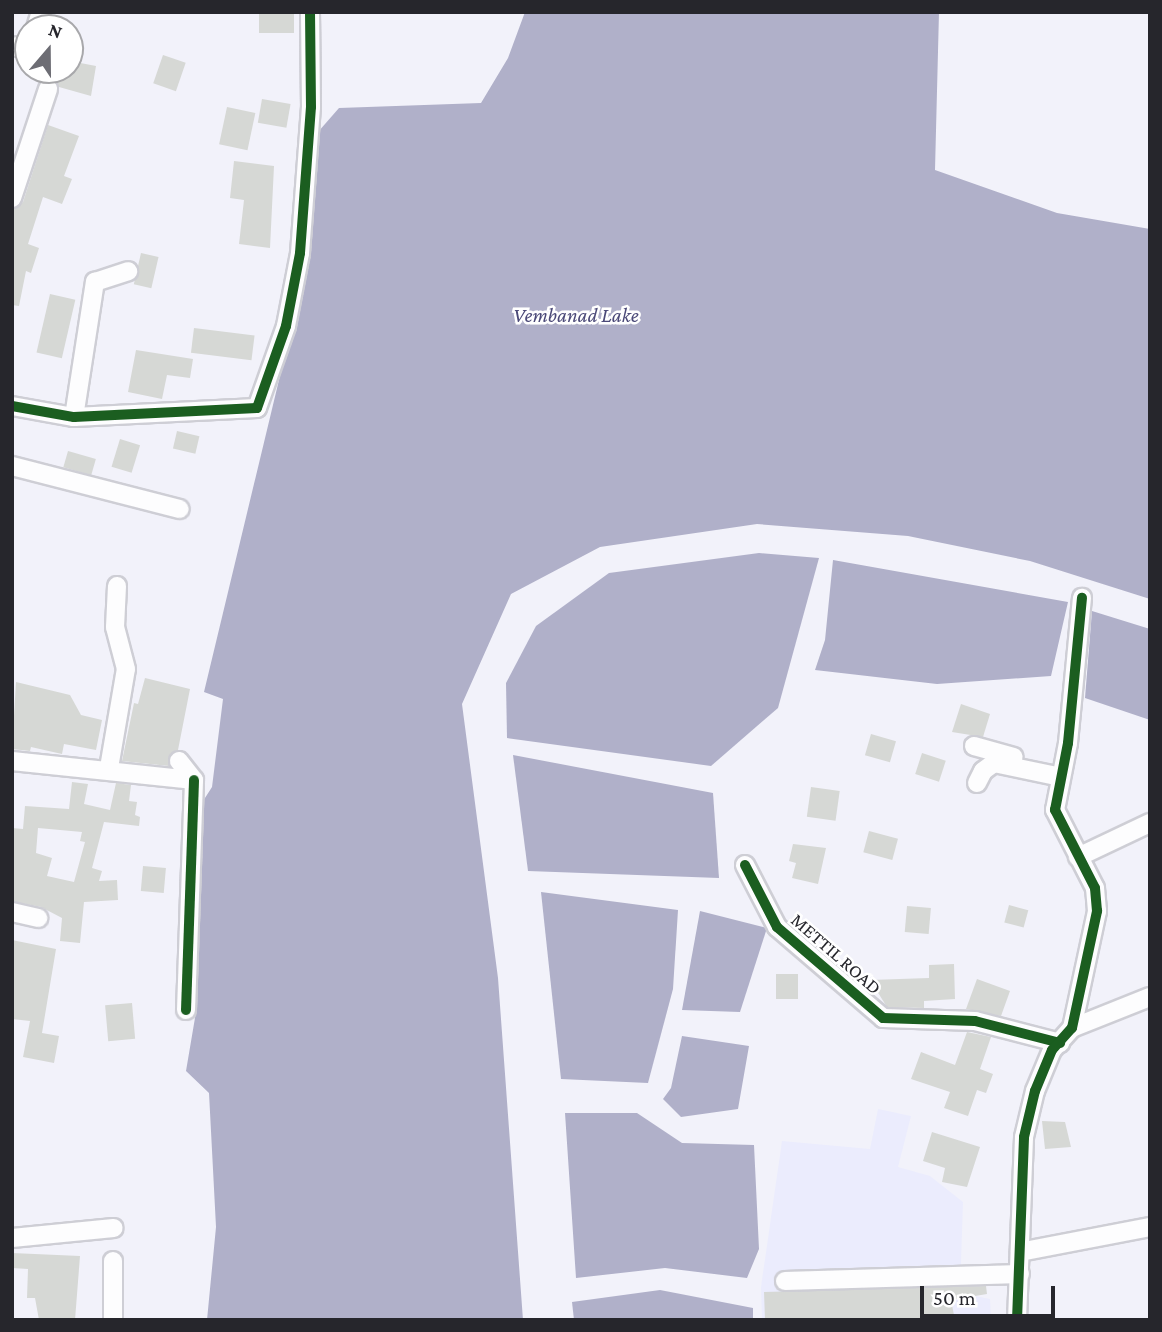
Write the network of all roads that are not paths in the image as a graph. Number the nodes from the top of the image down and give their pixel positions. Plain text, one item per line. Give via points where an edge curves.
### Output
1 (310, 12) edge
2 (48, 89) dead end
3 (12, 198) edge
4 (128, 271) dead end
5 (12, 406) edge
6 (74, 417) junction
7 (12, 466) edge
8 (180, 509) dead end
9 (117, 586) dead end
10 (1082, 598) dead end
11 (974, 746) dead end
12 (12, 761) edge
13 (179, 761) dead end
14 (109, 768) junction
15 (1062, 773) junction
16 (194, 780) junction
17 (977, 783) dead end
18 (1150, 823) edge
19 (1078, 857) junction
20 (745, 866) dead end
21 (12, 912) edge
22 (38, 918) dead end
23 (1150, 997) edge
24 (186, 1010) dead end
25 (1072, 1028) junction
26 (1060, 1043) junction
27 (1150, 1227) edge
28 (114, 1228) dead end
29 (12, 1238) edge
30 (1020, 1252) junction
31 (113, 1261) dead end
32 (1020, 1274) junction
33 (785, 1281) dead end
34 (113, 1320) edge
35 (1017, 1320) edge

1 - 6 street via 311,107 300,254 286,326 257,408
2 - 3 street
4 - 6 street via 95,282
5 - 6 street
7 - 8 street
9 - 14 street via 115,627 126,669
10 - 15 street
11 - 15 street
12 - 14 street
13 - 16 street
14 - 16 street
15 - 17 street via 994,763
15 - 19 street via 1055,810
16 - 24 street
18 - 19 street
19 - 25 street via 1095,888 1097,911
20 - 26 street, METTIL ROAD via 777,927 883,1017 975,1021
21 - 22 street
23 - 25 street
25 - 26 street
26 - 30 street via 1052,1050 1035,1091 1024,1137
27 - 30 street
28 - 29 street
30 - 32 street
31 - 34 street
32 - 33 street
32 - 35 street

